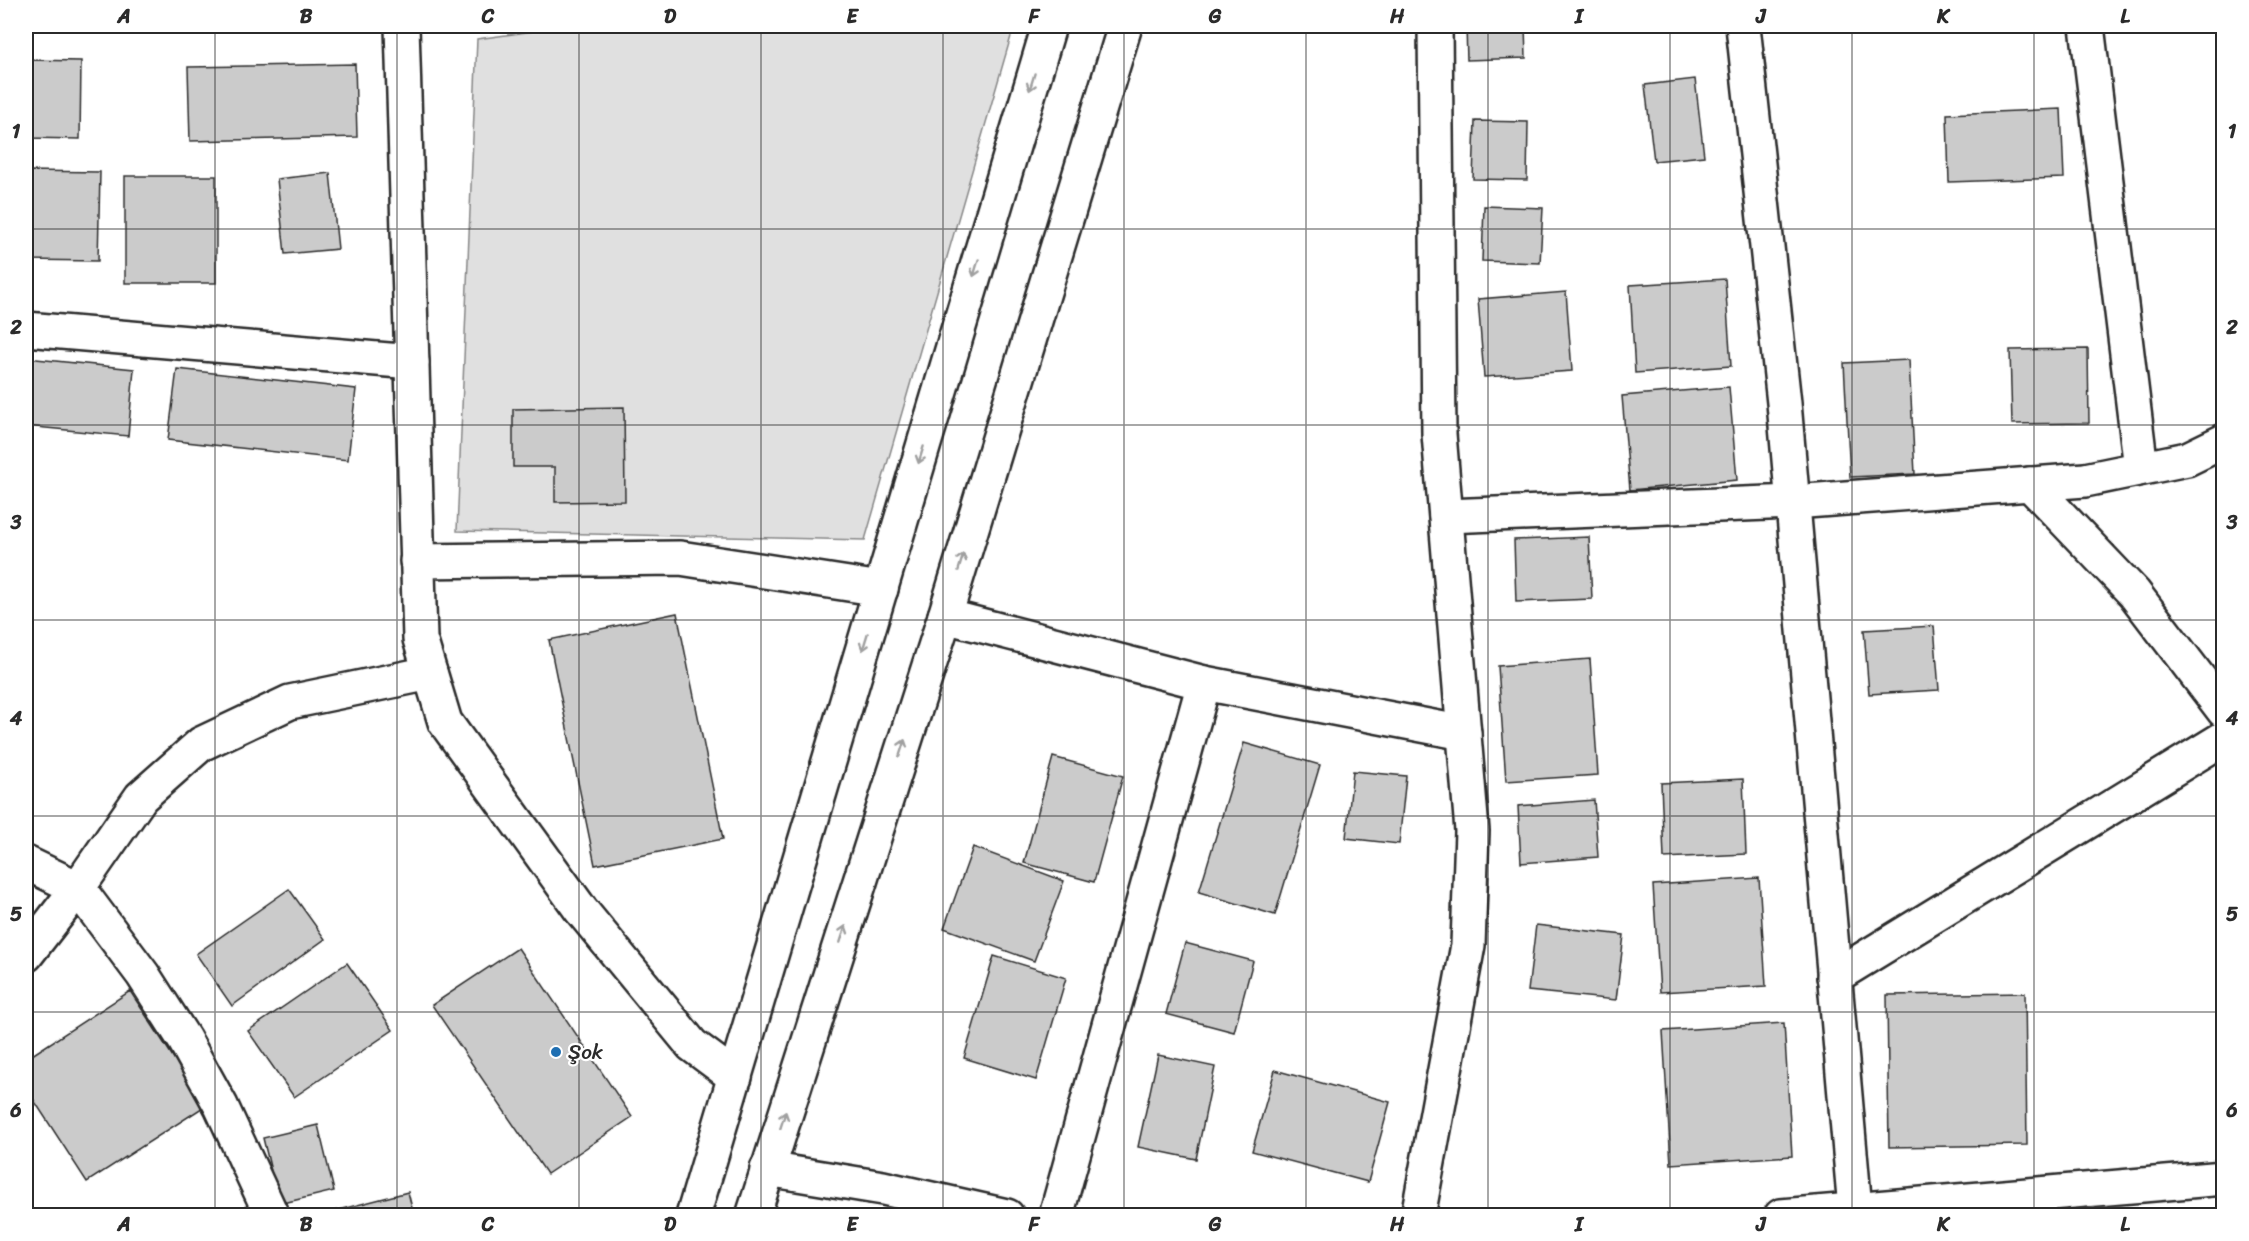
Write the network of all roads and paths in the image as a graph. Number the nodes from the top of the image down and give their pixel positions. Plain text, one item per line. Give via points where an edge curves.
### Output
1 (402, 26) edge
2 (1049, 26) edge
3 (1125, 26) edge
4 (1435, 26) edge
5 (1743, 26) edge
6 (2087, 26) edge
7 (26, 329) edge
8 (412, 362) junction
9 (2223, 441) edge
10 (2141, 468) junction
11 (2030, 484) junction
12 (1793, 502) junction
13 (1446, 516) junction
14 (417, 561) junction
15 (881, 589) junction
16 (945, 616) junction
17 (430, 673) junction
18 (1204, 683) junction
19 (2223, 711) edge
20 (1464, 733) junction
21 (2223, 738) edge
22 (26, 863) edge
23 (78, 888) junction
24 (26, 955) edge
25 (1834, 977) junction
26 (735, 1077) junction
27 (767, 1169) junction
28 (2223, 1178) edge
29 (1855, 1209) junction
30 (272, 1215) edge
31 (693, 1215) edge
32 (753, 1215) edge
33 (1007, 1215) edge
34 (1056, 1215) edge
35 (1418, 1215) edge
36 (1781, 1215) edge

1 - 8 street
2 -> 15 street
16 -> 3 street
4 - 13 street via 1439,434
5 - 12 street
6 - 10 street
7 - 8 street
8 - 14 street
9 - 10 street via 2187,459
10 - 11 street via 2085,480
11 - 12 street
11 - 19 street via 2134,593
12 - 13 street
12 - 25 street
13 - 20 street
14 - 15 street via 680,558
14 - 17 street via 420,639
15 -> 26 street
16 - 18 street
27 -> 16 street
17 - 23 street via 290,702 201,744 141,797
17 - 26 street via 445,722 581,910 692,1045
18 - 20 street
18 - 34 street
20 - 35 street via 1472,831 1468,945
21 - 25 street
22 - 23 street
23 - 24 street
23 - 30 street via 143,975 184,1040 226,1116
25 - 29 street
26 - 31 street
27 - 32 street
27 - 33 street via 883,1188
28 - 29 street
29 - 36 street

